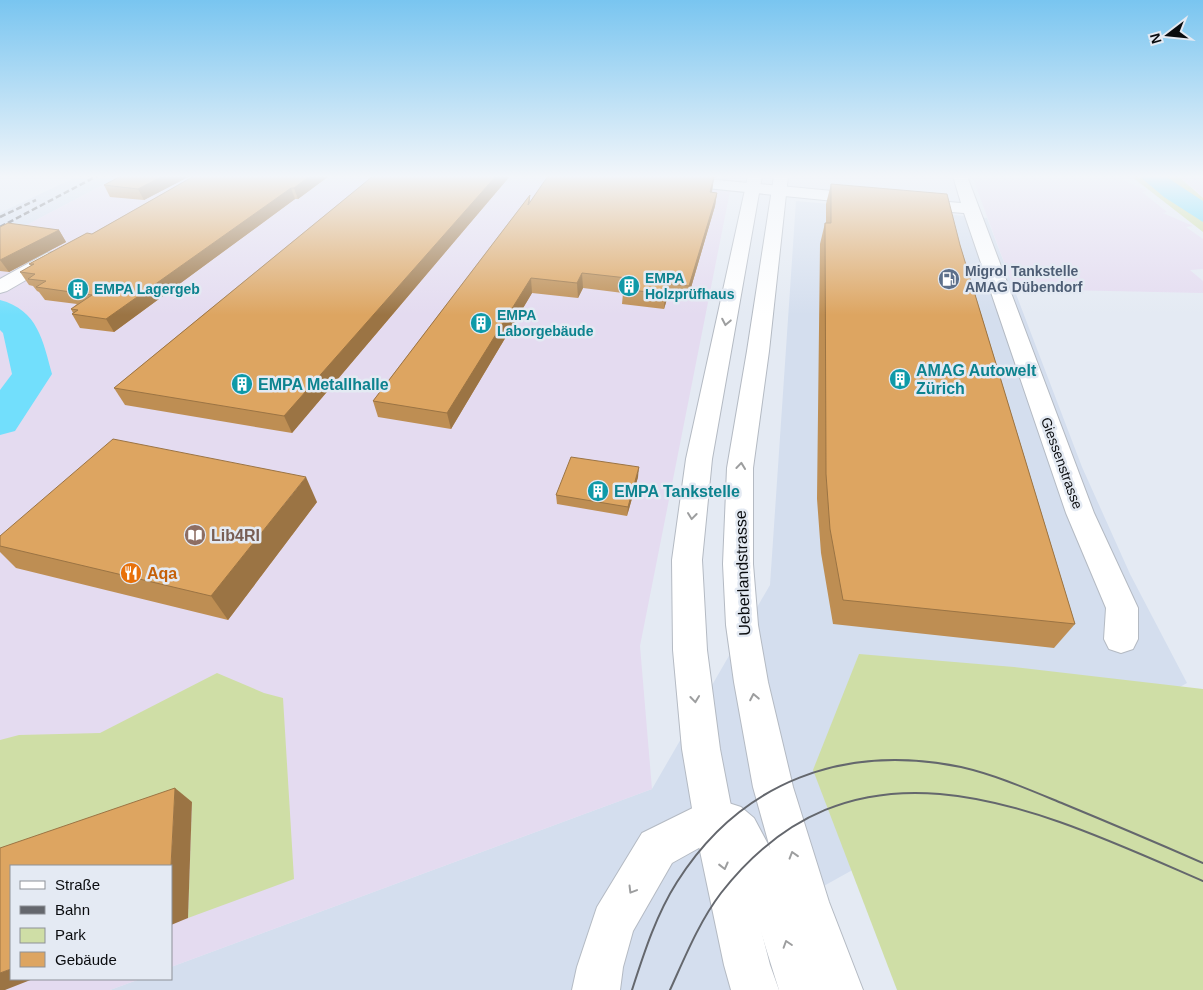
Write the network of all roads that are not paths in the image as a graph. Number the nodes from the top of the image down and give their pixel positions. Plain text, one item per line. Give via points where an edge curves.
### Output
1 (757, 222) edge
2 (765, 222) edge
3 (976, 222) edge
4 (68, 249) edge
5 (8, 282) edge
6 (1121, 640) dead end
7 (713, 818) junction
8 (596, 990) edge
9 (755, 990) edge
10 (803, 990) edge
11 (839, 990) edge

1 -> 7 main road via 699,459 687,560 690,650 701,749
11 -> 2 main road, Ueberlandstrasse via 807,902 773,788 742,625 738,564 740,468 758,351
3 - 6 main road, Giessenstrasse via 1080,513 1122,608
4 - 5 main road
7 -> 8 main road via 657,848 613,923
7 -> 9 main road
10 -> 7 main road via 770,889 739,833 727,821

